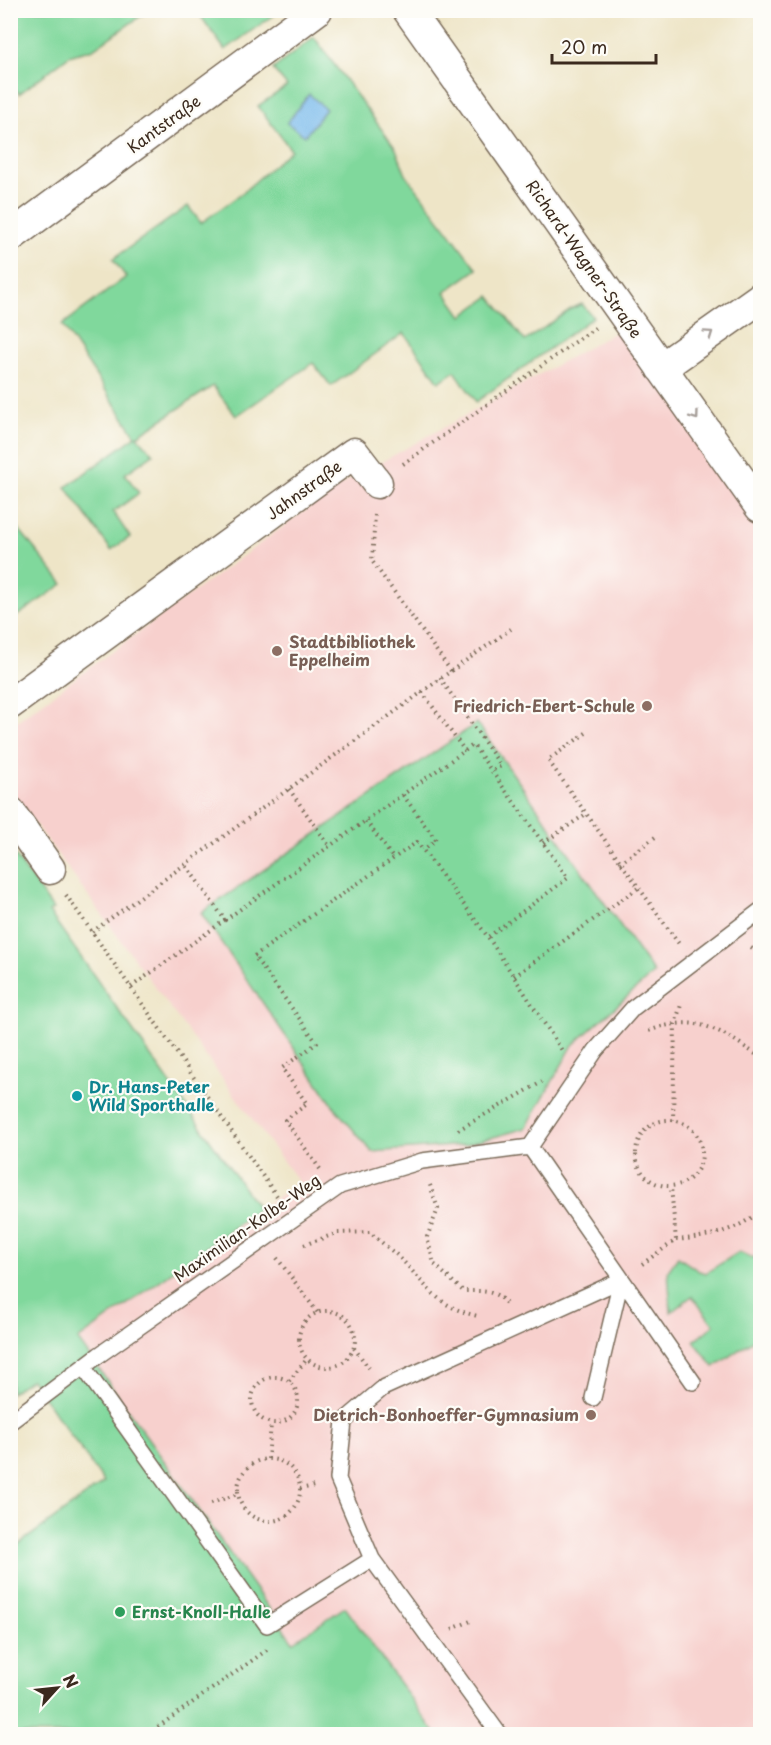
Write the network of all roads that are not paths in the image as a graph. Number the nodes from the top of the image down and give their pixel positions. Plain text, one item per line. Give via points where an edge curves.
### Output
1 (317, 10) edge
2 (408, 10) edge
3 (10, 237) edge
4 (760, 298) edge
5 (661, 368) junction
6 (376, 483) road end
7 (760, 507) edge
8 (10, 704) edge
9 (10, 812) edge
10 (50, 869) dead end
11 (760, 911) edge
12 (530, 1147) junction
13 (621, 1280) junction
14 (84, 1368) junction
15 (693, 1382) dead end
16 (592, 1398) dead end
17 (10, 1422) edge
18 (372, 1559) junction
19 (499, 1734) edge

1 - 3 street, Kantstraße
2 - 5 street, Richard-Wagner-Straße
5 -> 4 street
5 -> 7 street, Richard-Wagner-Straße
6 - 8 street, Jahnstraße via 354,453
9 - 10 street
11 - 12 lane via 633,1008 575,1070
12 - 13 lane
12 - 14 lane, Maximilian-Kolbe-Weg via 422,1161 340,1186
13 - 15 lane
13 - 16 lane
13 - 18 lane via 383,1388 344,1421 338,1479
14 - 17 lane, Maximilian-Kolbe-Weg
14 - 18 lane via 267,1625
18 - 19 lane

